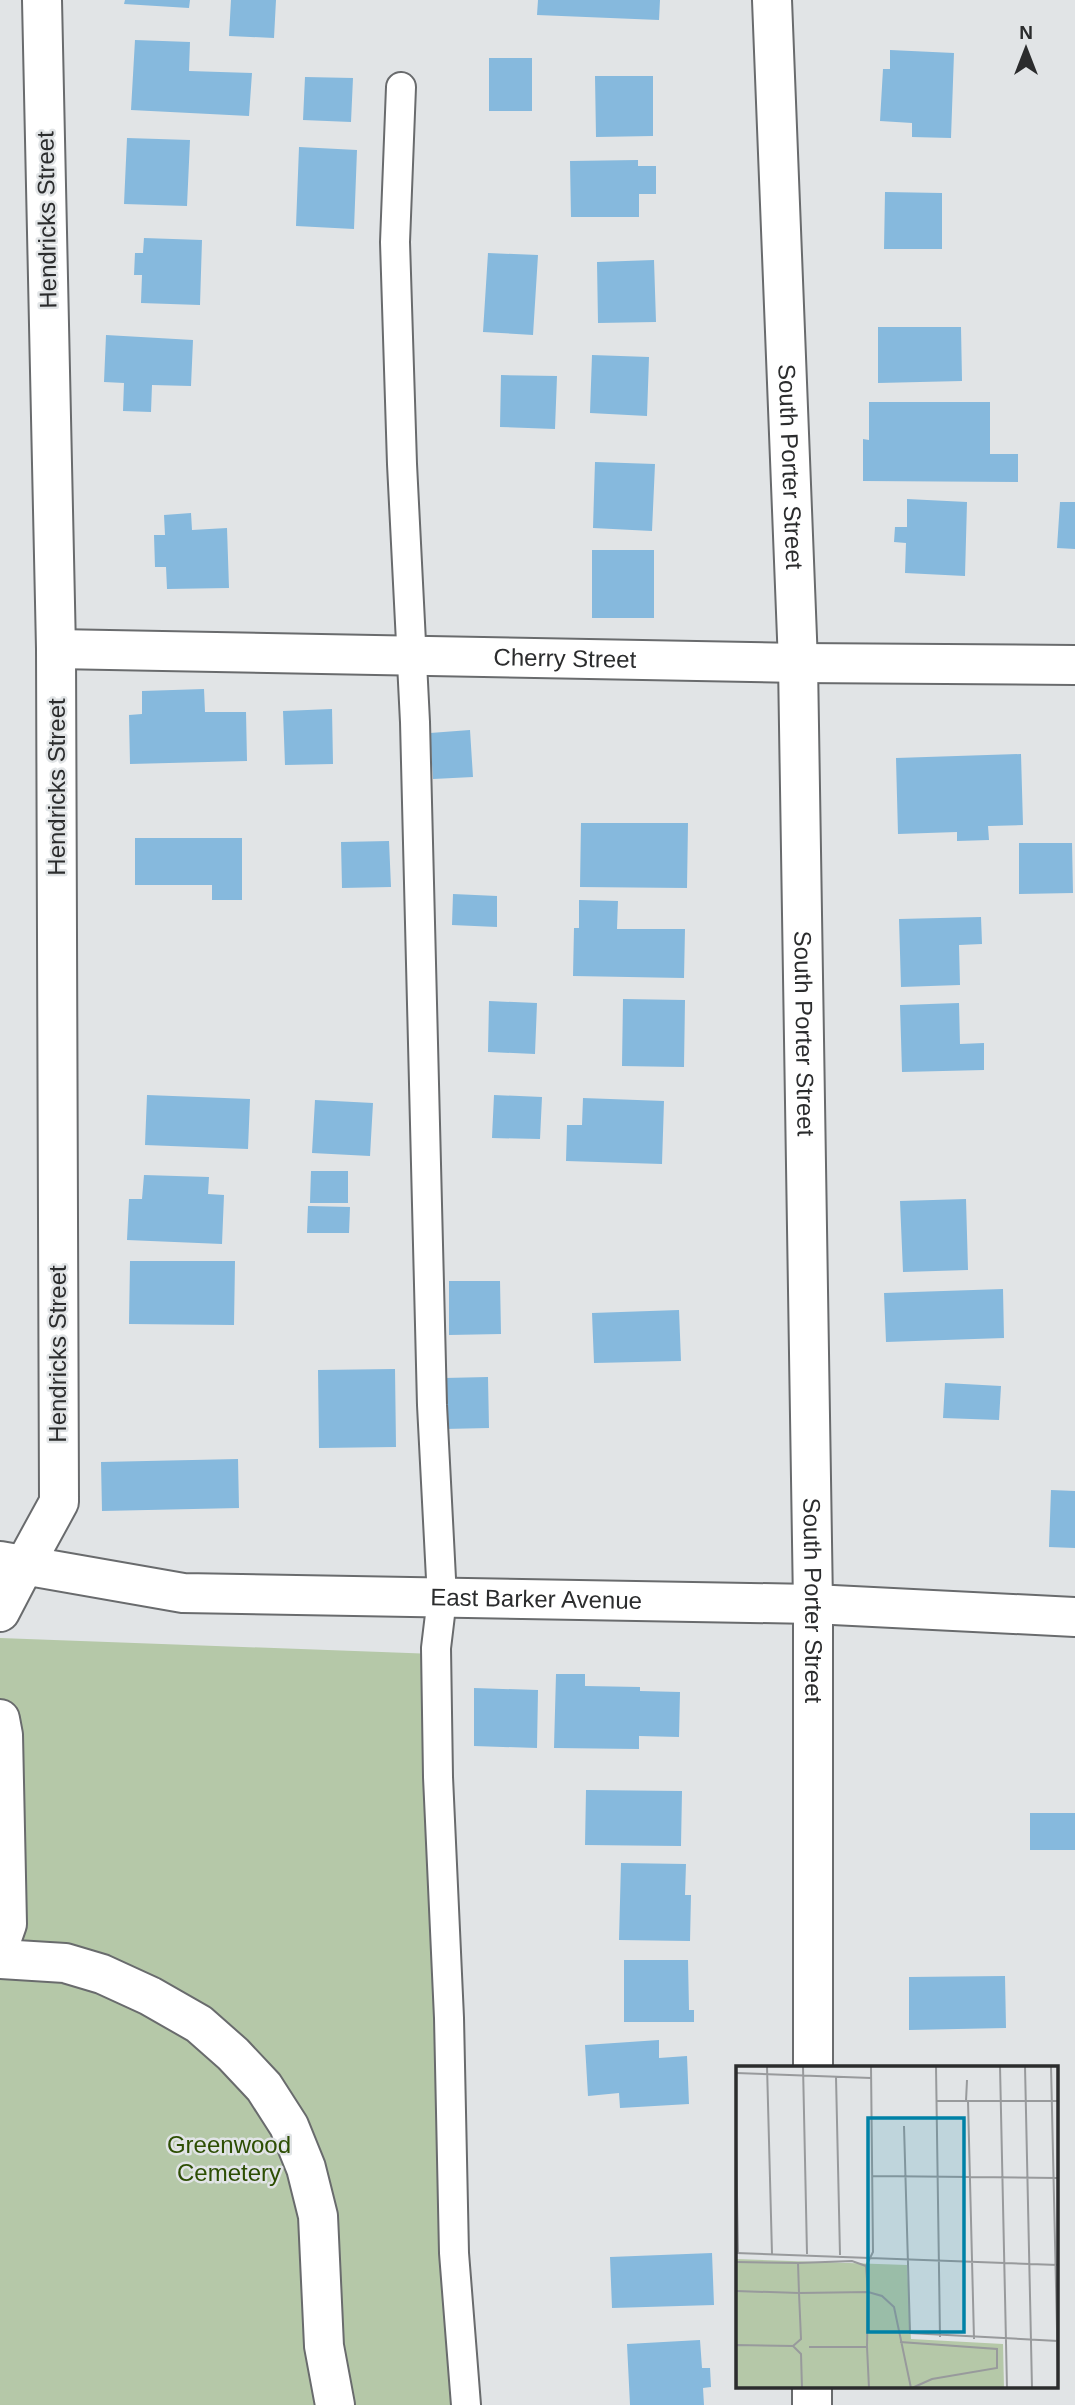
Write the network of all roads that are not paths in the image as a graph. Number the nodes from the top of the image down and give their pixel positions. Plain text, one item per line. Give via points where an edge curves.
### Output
1 (42, 0) edge
2 (772, 0) edge
3 (401, 87) dead end
4 (56, 649) junction
5 (411, 655) junction
6 (798, 663) junction
7 (1075, 665) edge
8 (12, 1564) edge
9 (442, 1598) junction
10 (813, 1604) junction
11 (0, 1612) edge
12 (1075, 1617) edge
13 (0, 1719) edge
14 (0, 1944) edge
15 (0, 1959) edge
16 (813, 2066) edge
17 (335, 2405) edge
18 (466, 2405) edge

1 - 4 street, Hendricks Street
2 - 6 street, South Porter Street
3 - 5 lane via 395,242
4 - 5 street, Cherry Street
4 - 8 street, Hendricks Street via 59,1502
5 - 6 street, Cherry Street
5 - 9 lane via 432,1405
6 - 7 street, Cherry Street
6 - 10 street, South Porter Street
8 - 9 street, East Barker Avenue via 183,1593
8 - 11 street, Hendricks Street
9 - 10 street, East Barker Avenue
9 - 18 lane via 436,1648 438,1777 454,2253
10 - 12 street, East Barker Avenue
10 - 16 street, South Porter Street
13 - 14 street via 7,1924
15 - 17 street via 65,1963 150,1996 198,2024 264,2087 289,2126 318,2216 324,2346

